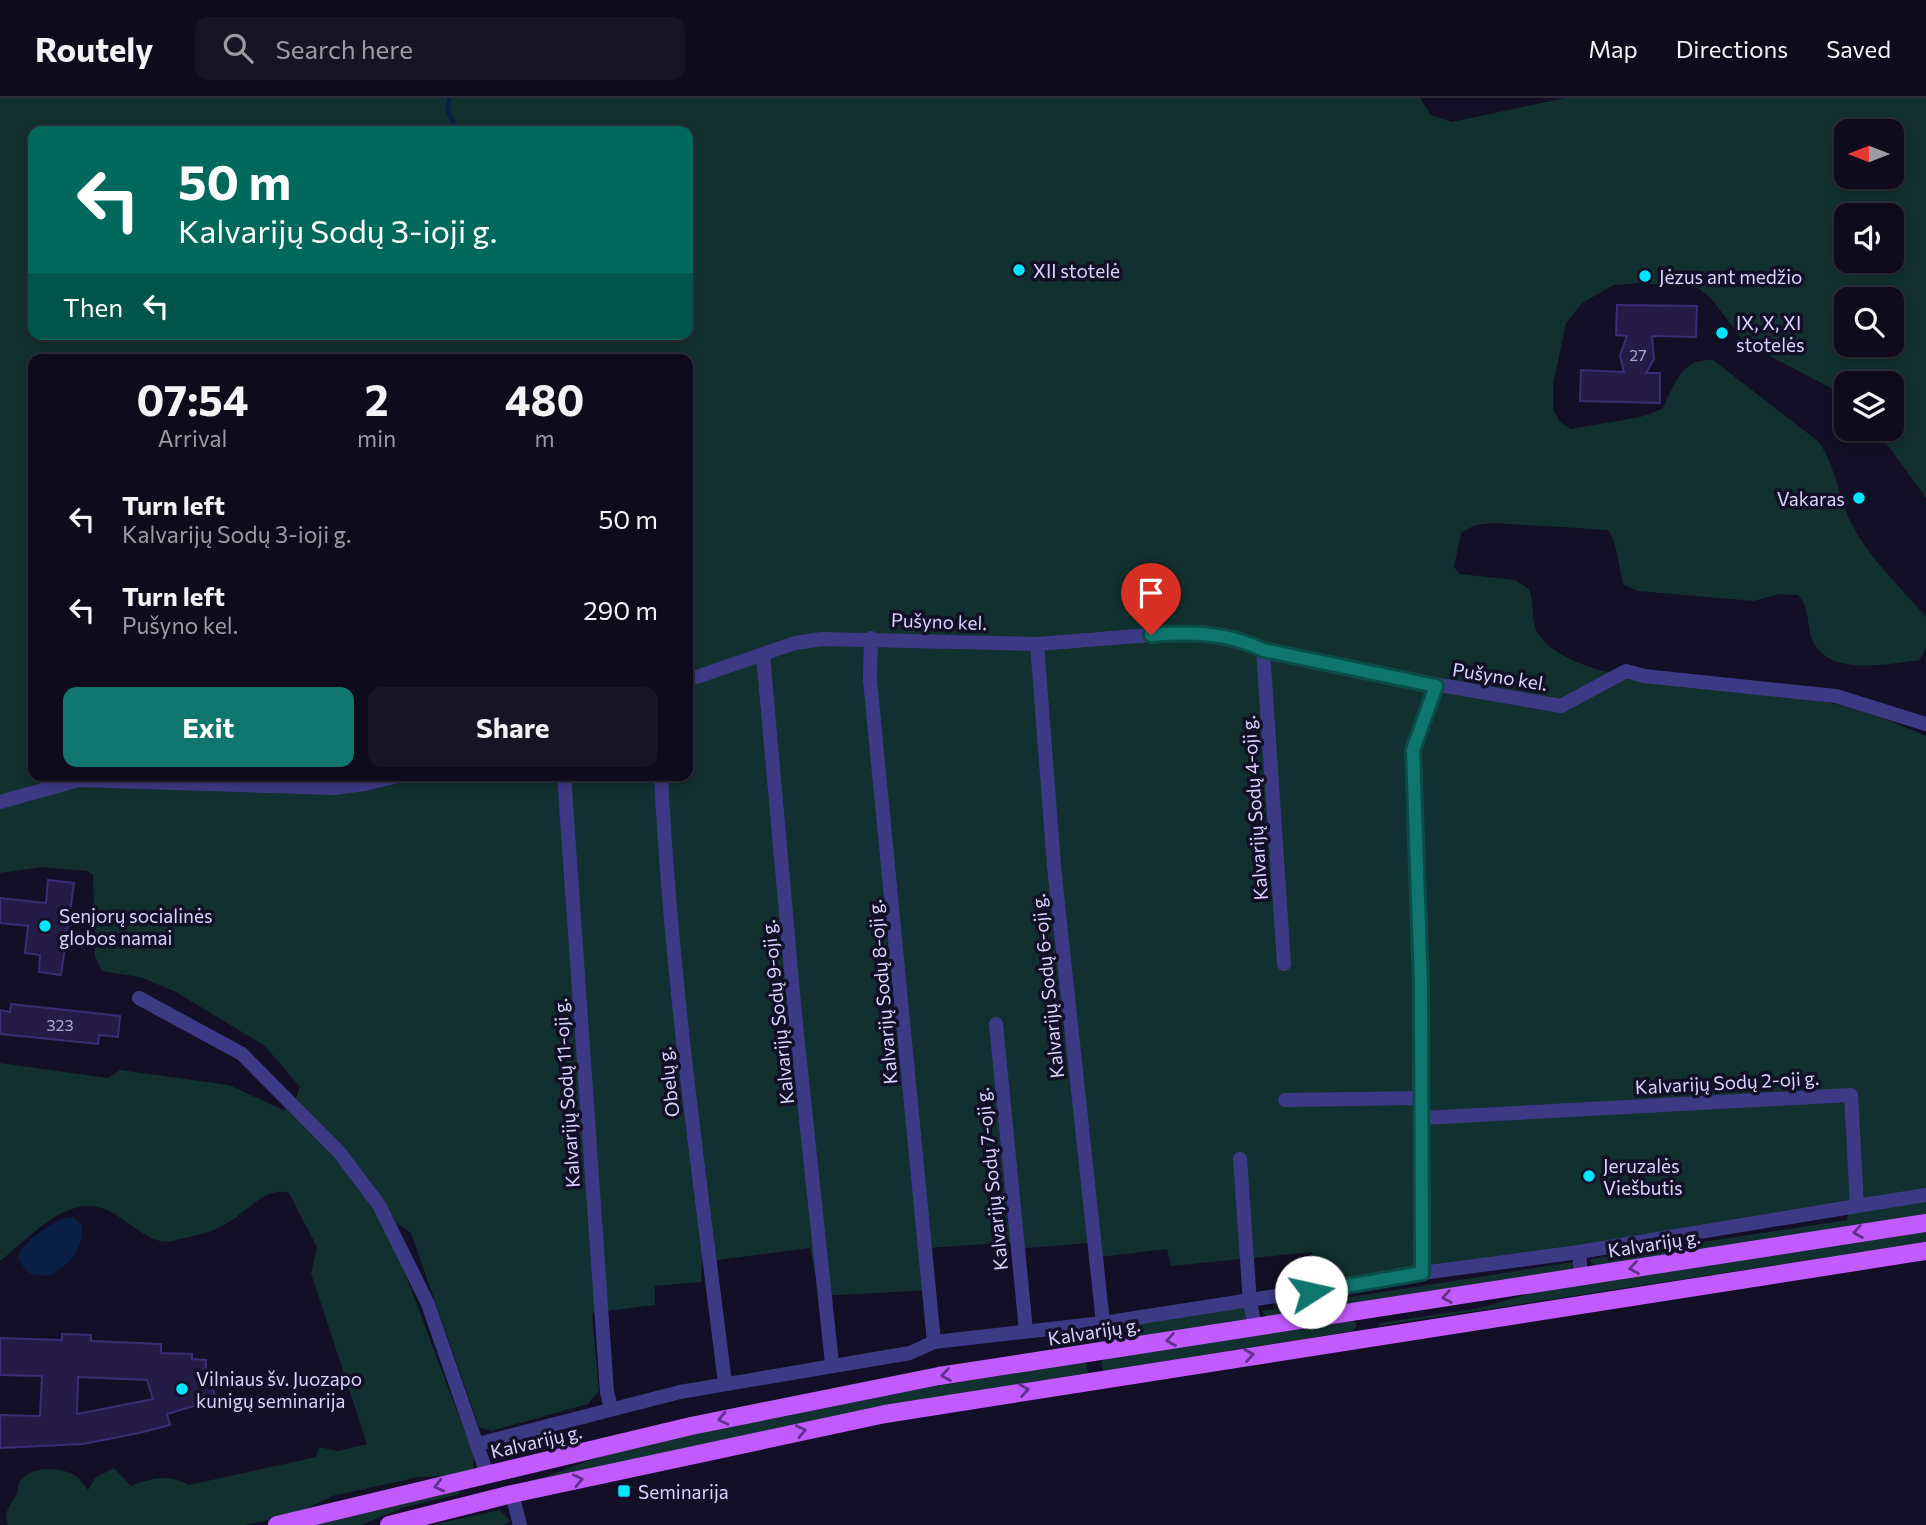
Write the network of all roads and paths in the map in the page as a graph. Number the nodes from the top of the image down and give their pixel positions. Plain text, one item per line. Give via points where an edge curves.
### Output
1 (871, 638) junction
2 (1037, 644) junction
3 (1263, 650) junction
4 (763, 655) junction
5 (693, 678) edge
6 (1436, 686) junction
7 (1926, 724) edge
8 (75, 781) edge
9 (111, 781) edge
10 (377, 781) edge
11 (564, 781) edge
12 (661, 781) edge
13 (0, 802) edge
14 (1284, 964) dead end
15 (139, 998) dead end
16 (996, 1024) dead end
17 (1423, 1098) junction
18 (1285, 1100) dead end
19 (1423, 1118) junction
20 (1240, 1159) dead end
21 (1926, 1195) edge
22 (1857, 1206) junction
23 (1926, 1223) edge
24 (1926, 1251) edge
25 (1579, 1252) junction
26 (1422, 1273) junction
27 (1581, 1276) junction
28 (1251, 1302) junction
29 (1359, 1311) junction
30 (1103, 1323) junction
31 (1255, 1327) junction
32 (1026, 1331) junction
33 (1363, 1338) junction
34 (934, 1342) junction
35 (832, 1364) junction
36 (725, 1383) junction
37 (611, 1408) junction
38 (478, 1444) junction
39 (496, 1472) junction
40 (512, 1494) junction
41 (277, 1525) edge
42 (389, 1525) edge
43 (520, 1525) edge

1 - 2 street, Pušyno kel.
1 - 4 street, Pušyno kel. via 813,640
1 - 34 street, Kalvarijų Sodų 8-oji g. via 870,680
2 - 3 street, Pušyno kel. via 1176,633 1241,639
2 - 30 street, Kalvarijų Sodų 6-oji g. via 1048,800
3 - 6 street, Pušyno kel.
3 - 14 street, Kalvarijų Sodų 4-oji g.
4 - 5 street, Pušyno kel.
4 - 35 street, Kalvarijų Sodų 9-oji g.
6 - 7 street, Pušyno kel. via 1561,706 1626,671 1836,696
6 - 17 street via 1413,750
8 - 13 street
9 - 10 street via 334,788
11 - 37 street, Kalvarijų Sodų 11-oji g.
12 - 36 street, Obelų g. via 683,1042
15 - 38 street via 242,1054 339,1152 379,1205 428,1304
16 - 32 street, Kalvarijų Sodų 7-oji g.
17 - 18 street
17 - 19 street
19 - 22 street, Kalvarijų Sodų 2-oji g. via 1851,1095
19 - 26 street
20 - 28 street
21 - 22 street
22 - 25 street
23 -> 27 main road, Kalvarijų g.
24 - 33 main road
25 - 26 street
25 - 27 street
26 - 28 street
27 -> 29 main road, Kalvarijų g.
28 - 30 street
28 - 31 street
29 - 31 main road, Kalvarijų g.
29 - 33 main road
30 - 32 street
31 -> 39 main road, Kalvarijų g. via 939,1376 754,1412
32 - 34 street
40 -> 33 main road via 885,1414
34 - 35 street via 910,1353
35 - 36 street
36 - 37 street
37 - 38 street
38 - 39 street
39 - 40 main road
39 -> 41 main road, Kalvarijų g.
40 - 42 main road
40 - 43 street

